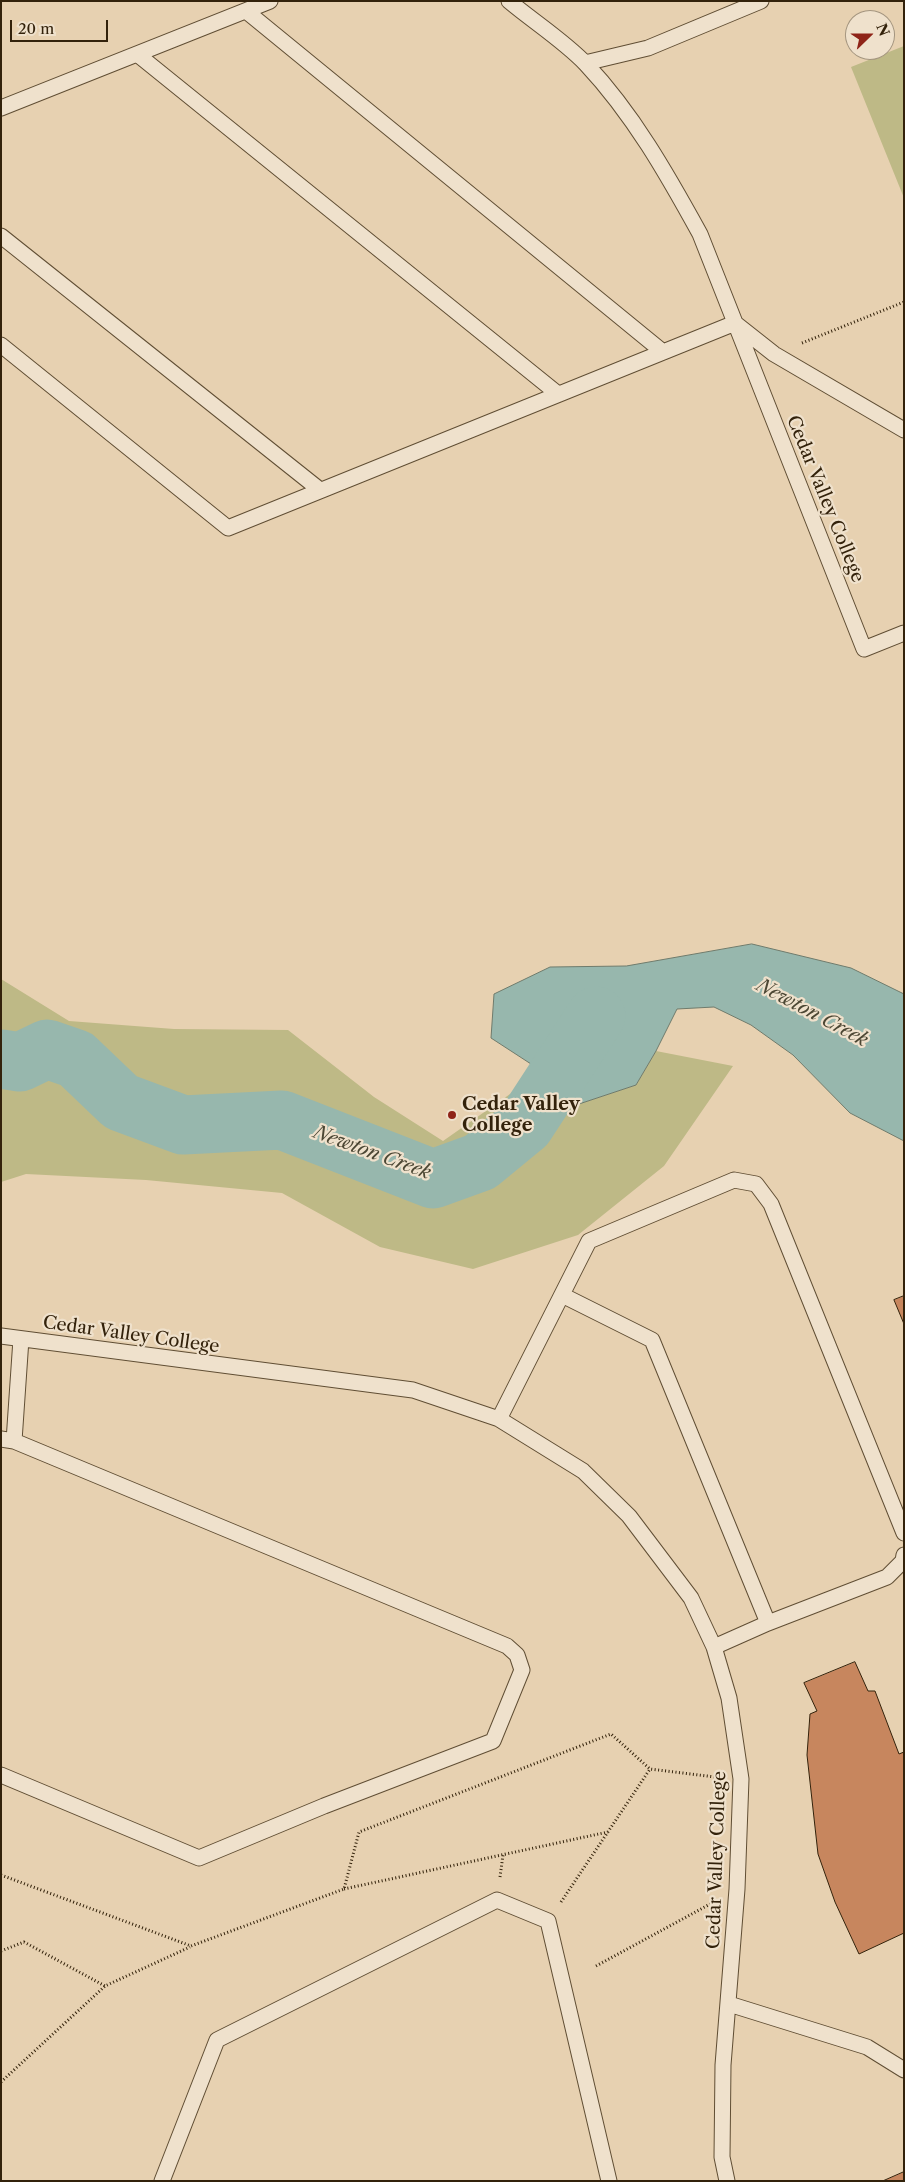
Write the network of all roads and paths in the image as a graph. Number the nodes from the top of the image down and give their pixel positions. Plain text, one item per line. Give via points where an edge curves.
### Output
1 (270, 1) edge
2 (509, 1) edge
3 (761, 1) edge
4 (246, 11) junction
5 (137, 54) junction
6 (585, 62) junction
7 (1, 108) edge
8 (1, 236) edge
9 (904, 302) edge
10 (735, 323) junction
11 (1, 345) edge
12 (663, 352) junction
13 (774, 354) junction
14 (558, 394) junction
15 (904, 430) edge
16 (320, 490) junction
17 (904, 633) edge
18 (562, 1295) junction
19 (1, 1336) edge
20 (22, 1339) junction
21 (499, 1418) junction
22 (8, 1440) edge
23 (904, 1532) edge
24 (904, 1555) edge
25 (768, 1623) junction
26 (714, 1646) junction
27 (650, 1769) junction
28 (1, 1774) edge
29 (741, 1779) junction
30 (608, 1832) junction
31 (1, 1876) edge
32 (344, 1889) junction
33 (737, 1889) junction
34 (548, 1921) junction
35 (190, 1946) junction
36 (1, 1951) edge
37 (596, 1966) dead end
38 (105, 1986) junction
39 (730, 2004) junction
40 (904, 2070) edge
41 (1, 2082) edge
42 (162, 2181) edge
43 (609, 2181) edge
44 (727, 2181) edge

1 - 4 lane
2 - 6 lane, Cedar Valley College
3 - 6 lane via 648,48
4 - 5 lane
4 - 12 lane
5 - 7 lane
5 - 14 lane
6 - 10 lane, Cedar Valley College via 620,104 668,176 700,234
8 - 16 lane
9 - 13 path
10 - 12 lane
10 - 13 lane
10 - 17 lane, Cedar Valley College via 864,649
11 - 16 lane via 228,528
12 - 14 lane
13 - 15 lane
14 - 16 lane
18 - 21 lane
18 - 23 lane via 589,1241 734,1180 756,1184 772,1204
18 - 25 lane via 652,1340
19 - 20 lane, Cedar Valley College
20 - 21 lane, Cedar Valley College via 413,1390
20 - 22 lane
21 - 26 lane, Cedar Valley College via 583,1471 629,1516 690,1598
22 - 28 lane via 507,1646 517,1654 522,1670 493,1741 199,1858
24 - 25 lane via 903,1561 887,1577
25 - 26 lane
26 - 29 lane, Cedar Valley College via 730,1698
27 - 29 path
27 - 30 path
27 - 32 path via 611,1734 359,1832
29 - 33 lane, Cedar Valley College
30 - 32 path
30 - 34 path
31 - 35 path
32 - 35 path
33 - 37 path
33 - 39 lane, Cedar Valley College
34 - 42 lane via 497,1900 217,2040
34 - 43 lane
35 - 38 path
36 - 38 path via 24,1942
38 - 41 path
39 - 40 lane via 867,2047
39 - 44 lane, Cedar Valley College via 723,2065 722,2157

